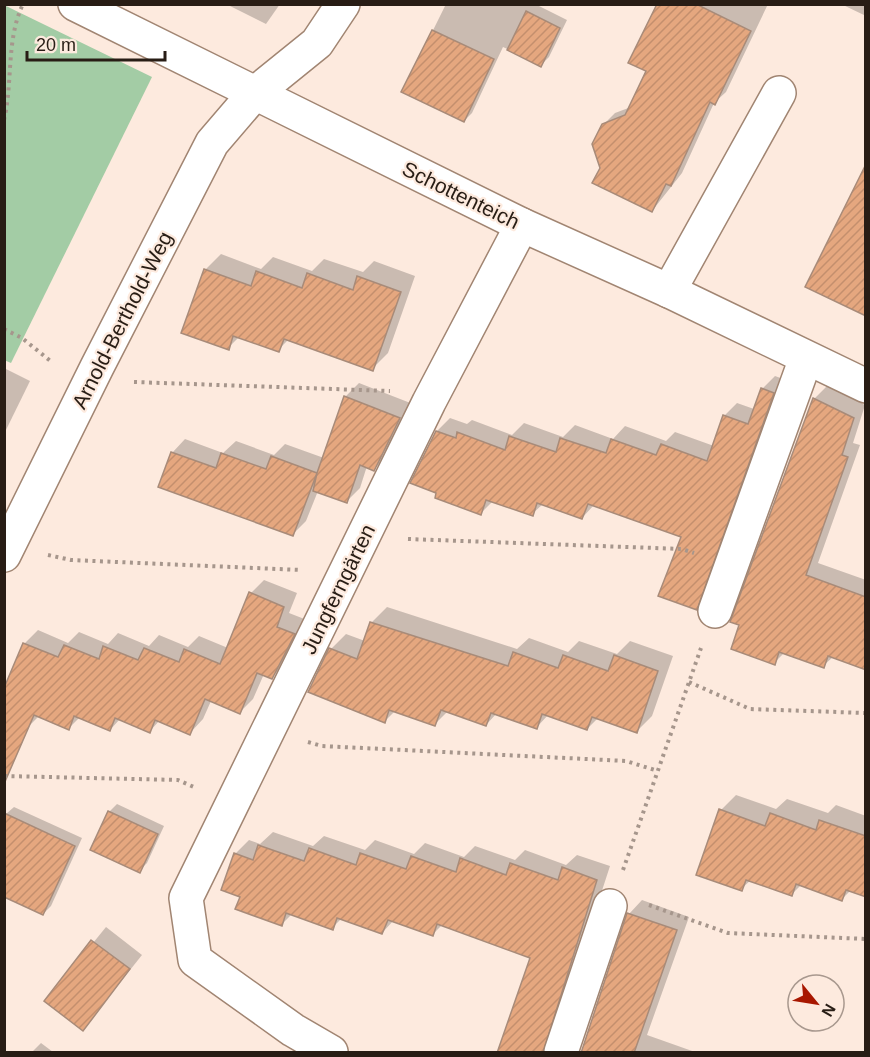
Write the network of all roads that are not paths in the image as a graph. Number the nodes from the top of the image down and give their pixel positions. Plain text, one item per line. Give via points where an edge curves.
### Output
1 (75, 4) edge
2 (343, 4) edge
3 (779, 93) dead end
4 (254, 94) junction
5 (522, 225) junction
6 (669, 291) junction
7 (806, 358) junction
8 (866, 386) edge
9 (7, 550) edge
10 (715, 611) road end
11 (610, 906) road end
12 (331, 1053) edge
13 (561, 1053) edge

1 - 4 street, Schottenteich
2 - 4 street via 316,43
3 - 6 street
4 - 5 street, Schottenteich
4 - 9 street, Arnold-Berthold-Weg via 212,143
5 - 6 street, Schottenteich
5 - 12 street, Jungferngärten via 429,402 186,898 195,960 292,1030
6 - 7 street, Schottenteich
7 - 8 street, Schottenteich
7 - 10 street
11 - 13 street

